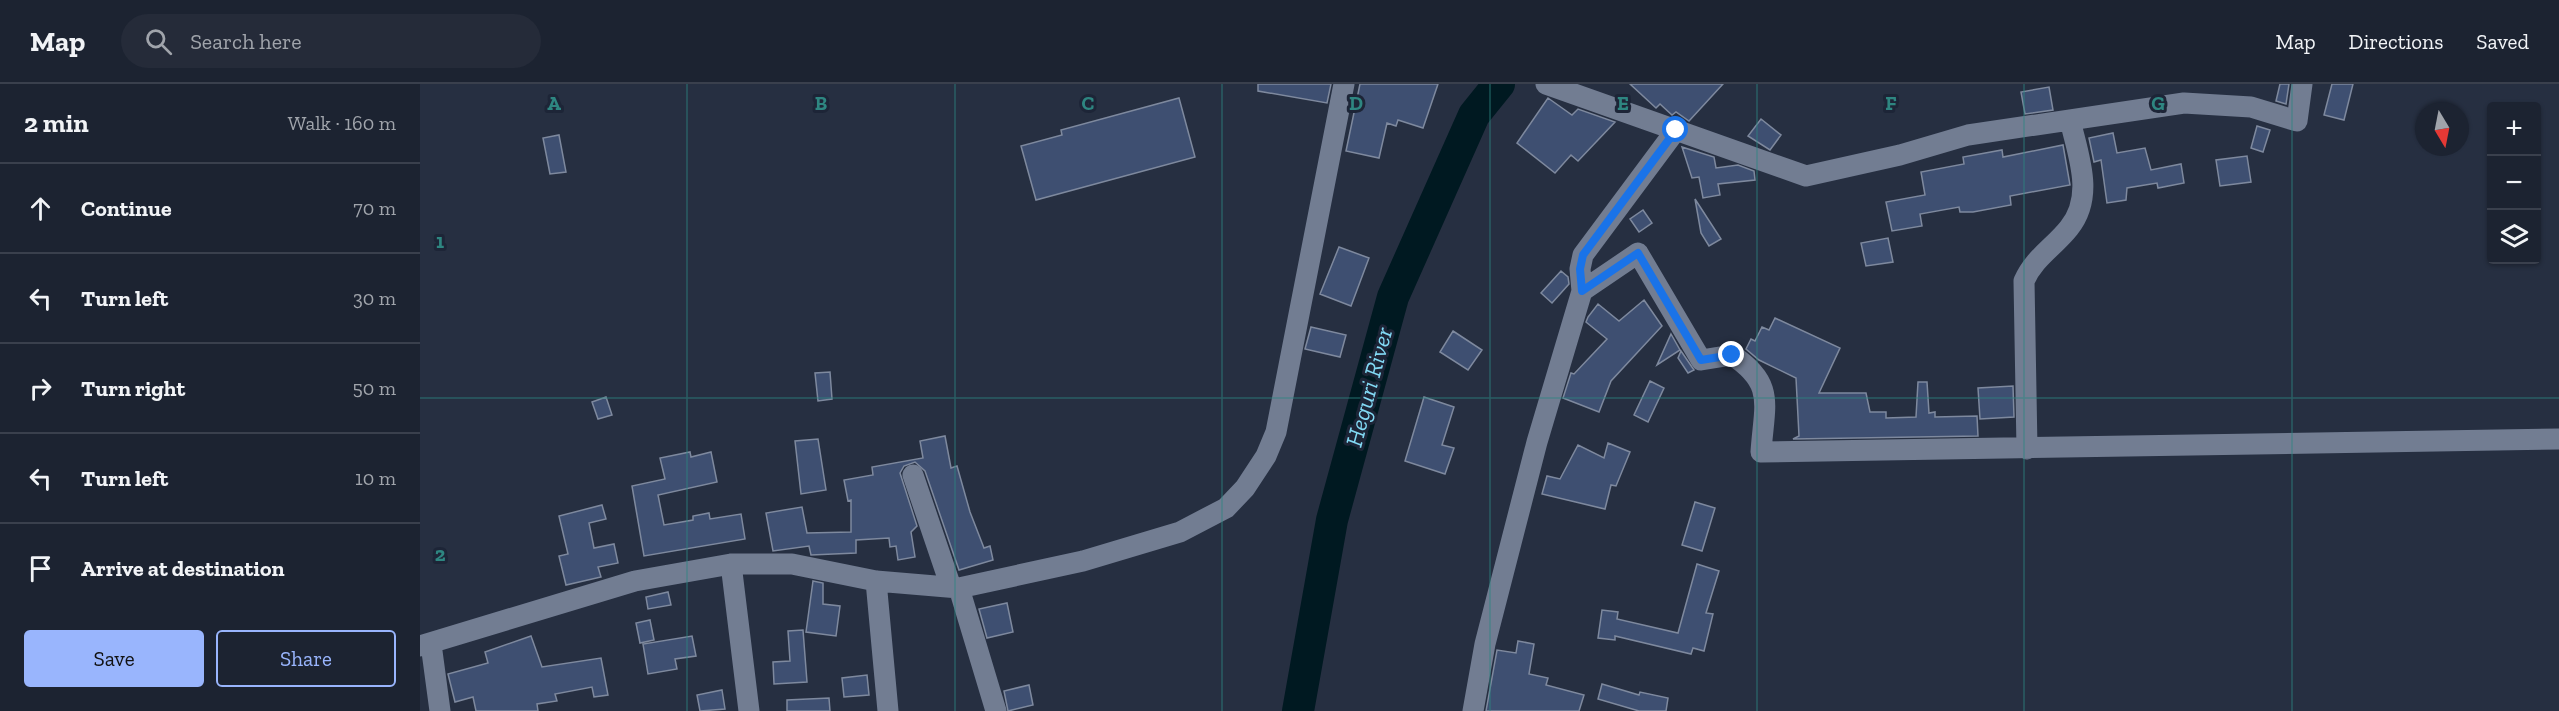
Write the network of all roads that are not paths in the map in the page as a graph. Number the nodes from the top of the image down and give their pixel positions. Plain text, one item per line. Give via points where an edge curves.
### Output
1 (1344, 84) edge
2 (2302, 84) edge
3 (1553, 86) edge
4 (2070, 120) junction
5 (1676, 130) junction
6 (1582, 291) junction
7 (2559, 439) edge
8 (2027, 449) junction
9 (913, 475) dead end
10 (731, 564) junction
11 (876, 581) junction
12 (955, 587) junction
13 (425, 645) edge
14 (440, 711) edge
15 (749, 711) edge
16 (888, 711) edge
17 (996, 711) edge
18 (1473, 711) edge

1 - 12 street via 1276,432 1245,488 1226,508 1180,532 1083,561
2 - 4 street via 2297,121 2251,107 2184,103
3 - 5 street
4 - 5 street via 1968,135 1806,176
4 - 8 street via 2084,184 2081,207 2069,228 2030,267 2024,281
5 - 6 street via 1583,255
6 - 8 street via 1638,253 1701,360 1732,355 1759,376 1765,394 1761,452
6 - 18 street via 1537,442 1485,645
7 - 8 street
9 - 12 street
10 - 11 street via 792,564
10 - 13 street via 635,581
10 - 15 street
11 - 12 street
11 - 16 street
12 - 17 street
13 - 14 street

